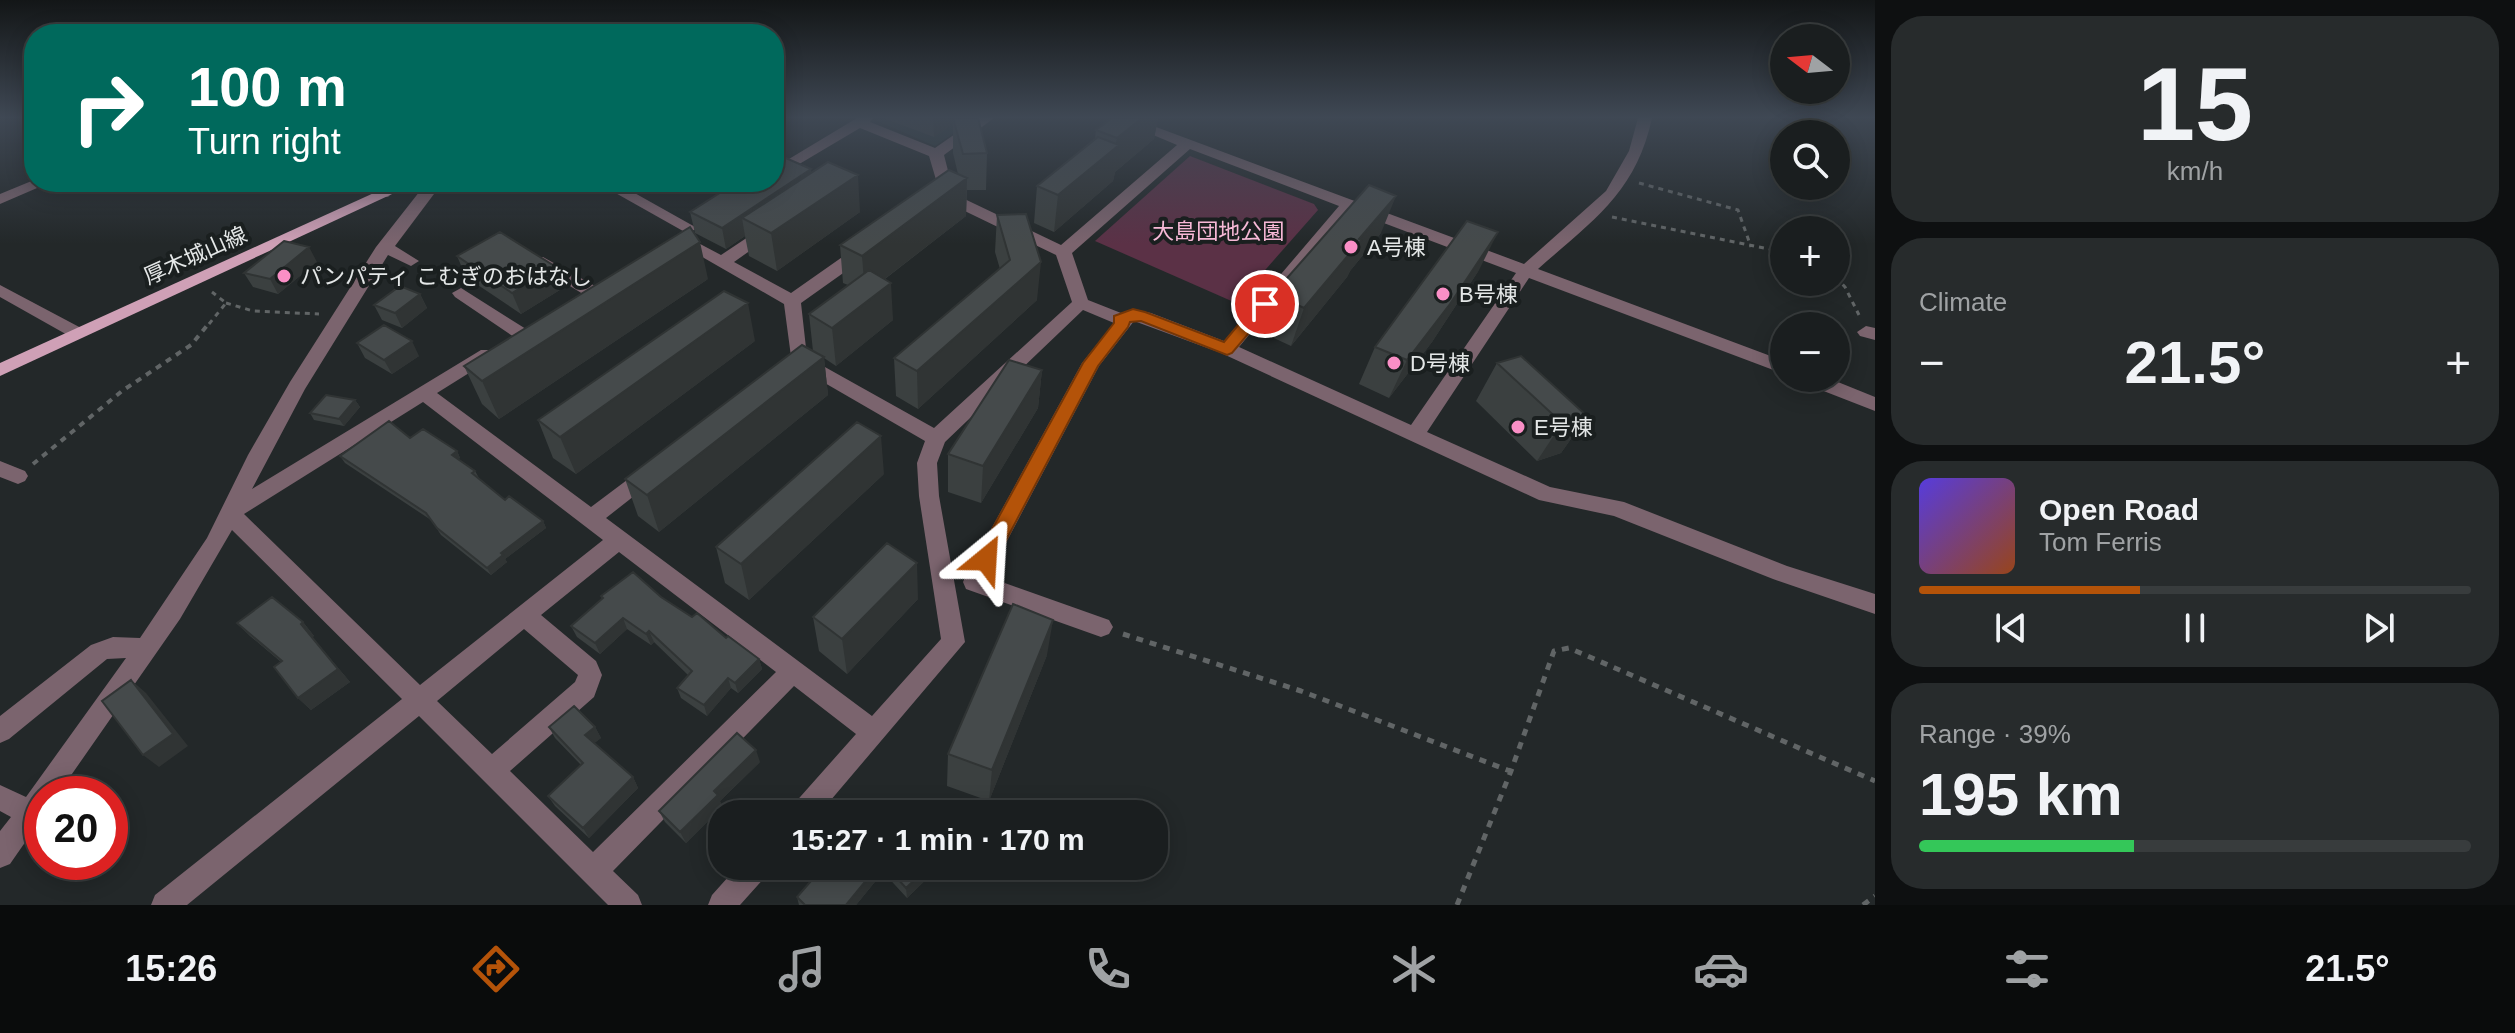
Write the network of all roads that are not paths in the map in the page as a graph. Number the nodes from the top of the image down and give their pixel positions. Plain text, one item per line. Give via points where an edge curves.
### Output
1 (936, 160) edge
2 (1168, 160) edge
3 (1233, 160) edge
4 (1631, 160) edge
5 (784, 171) edge
6 (808, 178) edge
7 (24, 190) edge
8 (380, 192) edge
9 (388, 192) edge
10 (427, 192) edge
11 (620, 192) edge
12 (383, 194) junction
13 (0, 199) edge
14 (1349, 204) junction
15 (783, 221) edge
16 (881, 237) edge
17 (385, 247) junction
18 (1063, 252) junction
19 (411, 261) dead end
20 (543, 262) edge
21 (723, 262) junction
22 (1526, 271) junction
23 (0, 290) edge
24 (461, 293) dead end
25 (792, 301) junction
26 (1081, 303) junction
27 (566, 305) edge
28 (1120, 319) junction
29 (77, 333) junction
30 (1227, 349) junction
31 (1770, 363) edge
32 (1, 369) edge
33 (1845, 392) edge
34 (425, 394) junction
35 (1875, 404) edge
36 (1414, 436) junction
37 (936, 438) junction
38 (663, 463) edge
39 (229, 513) junction
40 (590, 519) junction
41 (618, 540) junction
42 (1875, 604) edge
43 (525, 616) junction
44 (1101, 627) road end
45 (147, 648) junction
46 (793, 671) junction
47 (419, 701) junction
48 (0, 731) edge
49 (874, 732) junction
50 (491, 771) junction
51 (56, 776) edge
52 (0, 798) edge
53 (24, 800) edge
54 (814, 800) edge
55 (24, 821) edge
56 (0, 854) edge
57 (595, 869) junction
58 (744, 880) edge
59 (165, 905) edge
60 (628, 905) edge
61 (722, 905) edge

1 - 18 street via 939,197
2 - 18 street
3 - 14 street
4 - 22 street via 1612,194
5 - 6 street
7 - 13 street
8 - 12 street
9 - 12 main road, 厚木城山線
10 - 17 street
11 - 21 street
12 - 29 main road, 厚木城山線
14 - 22 street
14 - 30 street
15 - 21 street
16 - 25 street
17 - 19 street
17 - 39 street via 258,455
18 - 26 street
20 - 27 street via 595,286
21 - 25 street
22 - 31 street
22 - 36 street
23 - 29 street
24 - 34 street via 526,330
25 - 37 street via 792,365
26 - 28 street
26 - 37 street
28 - 30 street via 1145,317
28 - 44 street via 1123,324 1091,363 974,582
29 - 32 main road, 厚木城山線
30 - 36 street
33 - 35 street
34 - 39 street
34 - 40 street
36 - 42 street via 1546,494 1617,508
37 - 49 street via 927,463 929,496 953,642
38 - 40 street
39 - 45 street
39 - 47 street
40 - 41 street
41 - 43 street
41 - 46 street
43 - 47 street
43 - 50 street via 588,668 589,681
45 - 48 street via 99,652
45 - 51 street
46 - 49 street
46 - 57 street
47 - 50 street
47 - 59 street
49 - 54 street
50 - 57 street
52 - 53 street
55 - 56 street
57 - 60 street
58 - 61 street

